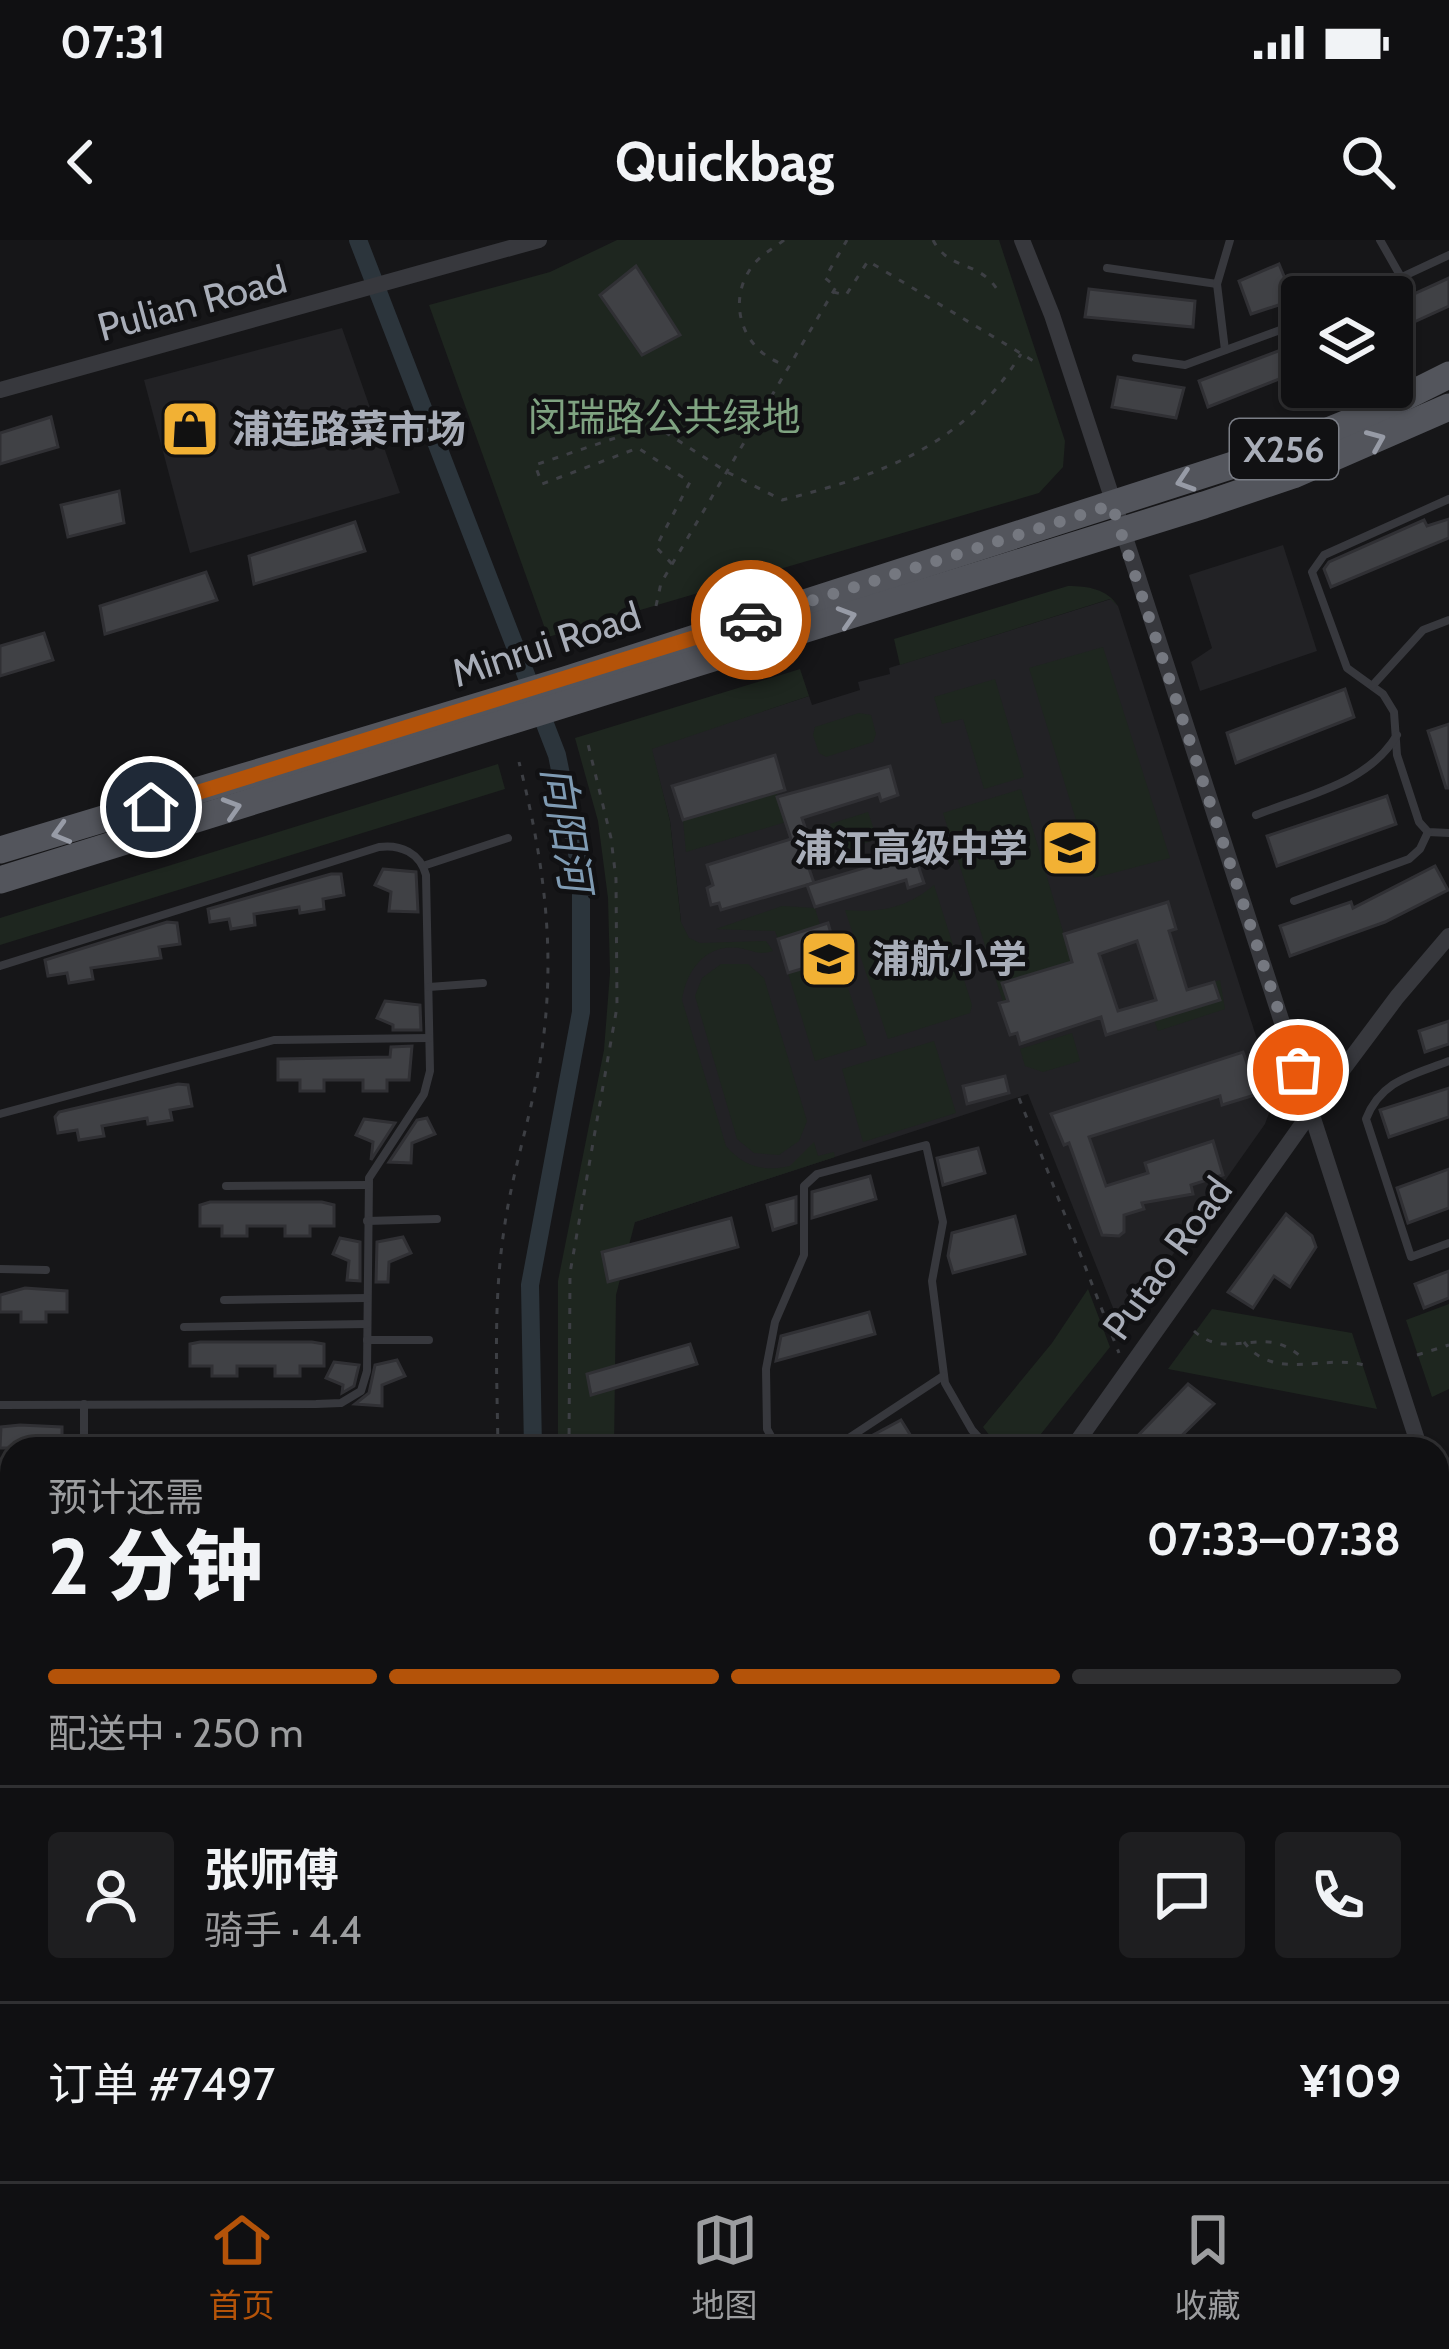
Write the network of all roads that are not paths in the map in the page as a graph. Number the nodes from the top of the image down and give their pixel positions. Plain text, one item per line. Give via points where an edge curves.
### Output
1 (539, 240) edge
2 (1022, 240) edge
3 (1230, 240) edge
4 (1380, 240) edge
5 (1449, 255) edge
6 (1107, 268) dead end
7 (1400, 276) edge
8 (1405, 276) edge
9 (1217, 284) junction
10 (1281, 330) edge
11 (1225, 350) junction
12 (1136, 358) dead end
13 (1449, 375) edge
14 (0, 390) edge
15 (1449, 407) edge
16 (1449, 500) edge
17 (1118, 518) junction
18 (1449, 620) edge
19 (1373, 686) junction
20 (500, 712) junction
21 (1398, 734) junction
22 (1256, 815) dead end
23 (1428, 832) junction
24 (1449, 833) edge
25 (508, 838) dead end
26 (0, 850) edge
27 (424, 866) junction
28 (0, 880) edge
29 (1294, 901) dead end
30 (1449, 936) edge
31 (0, 967) edge
32 (483, 983) dead end
33 (429, 987) junction
34 (429, 1038) junction
35 (1449, 1061) edge
36 (1311, 1112) junction
37 (0, 1114) edge
38 (368, 1185) junction
39 (226, 1186) dead end
40 (437, 1219) dead end
41 (367, 1221) junction
42 (1449, 1244) edge
43 (0, 1270) edge
44 (46, 1270) dead end
45 (367, 1298) junction
46 (224, 1300) dead end
47 (367, 1324) junction
48 (184, 1327) dead end
49 (367, 1340) junction
50 (429, 1340) dead end
51 (944, 1376) junction
52 (84, 1404) junction
53 (0, 1405) edge
54 (84, 1437) edge
55 (771, 1437) edge
56 (850, 1437) edge
57 (979, 1437) edge
58 (1080, 1437) edge
59 (1416, 1437) edge

1 - 14 street, Pulian Road
2 - 17 street
3 - 9 lane
4 - 7 lane
5 - 8 lane
6 - 9 lane
9 - 11 lane
10 - 11 lane
11 - 12 lane via 1185,365
13 -> 17 main road, Minrui Road / X256
17 -> 15 main road, Minrui Road / X256 via 1293,475
16 - 19 lane via 1324,555 1312,572 1347,668
17 - 20 main road, Minrui Road / X256
17 - 36 street
18 - 19 lane via 1423,630
19 - 21 lane via 1394,712
20 -> 26 main road, Minrui Road / X256
28 -> 20 main road, Minrui Road / X256
21 - 22 lane via 1359,775
21 - 23 lane via 1397,755
23 - 24 lane
23 - 29 lane via 1409,859
25 - 27 lane
27 - 31 lane via 400,847 379,847
27 - 33 lane
30 - 36 street, Putao Road
32 - 33 lane
33 - 34 lane
34 - 37 lane via 274,1040
34 - 38 lane via 424,1094
35 - 42 lane via 1389,1084 1366,1119 1411,1257
36 - 58 street, Putao Road
36 - 59 street
38 - 39 lane
38 - 41 lane
40 - 41 lane
41 - 45 lane
43 - 44 lane
45 - 46 lane
45 - 47 lane
47 - 48 lane
47 - 49 lane
49 - 50 lane
49 - 52 lane via 366,1382 341,1402
51 - 55 lane via 932,1281 943,1222 926,1145 817,1174 804,1186 804,1255 775,1322 766,1369
51 - 56 lane
51 - 57 lane
52 - 53 lane
52 - 54 lane

